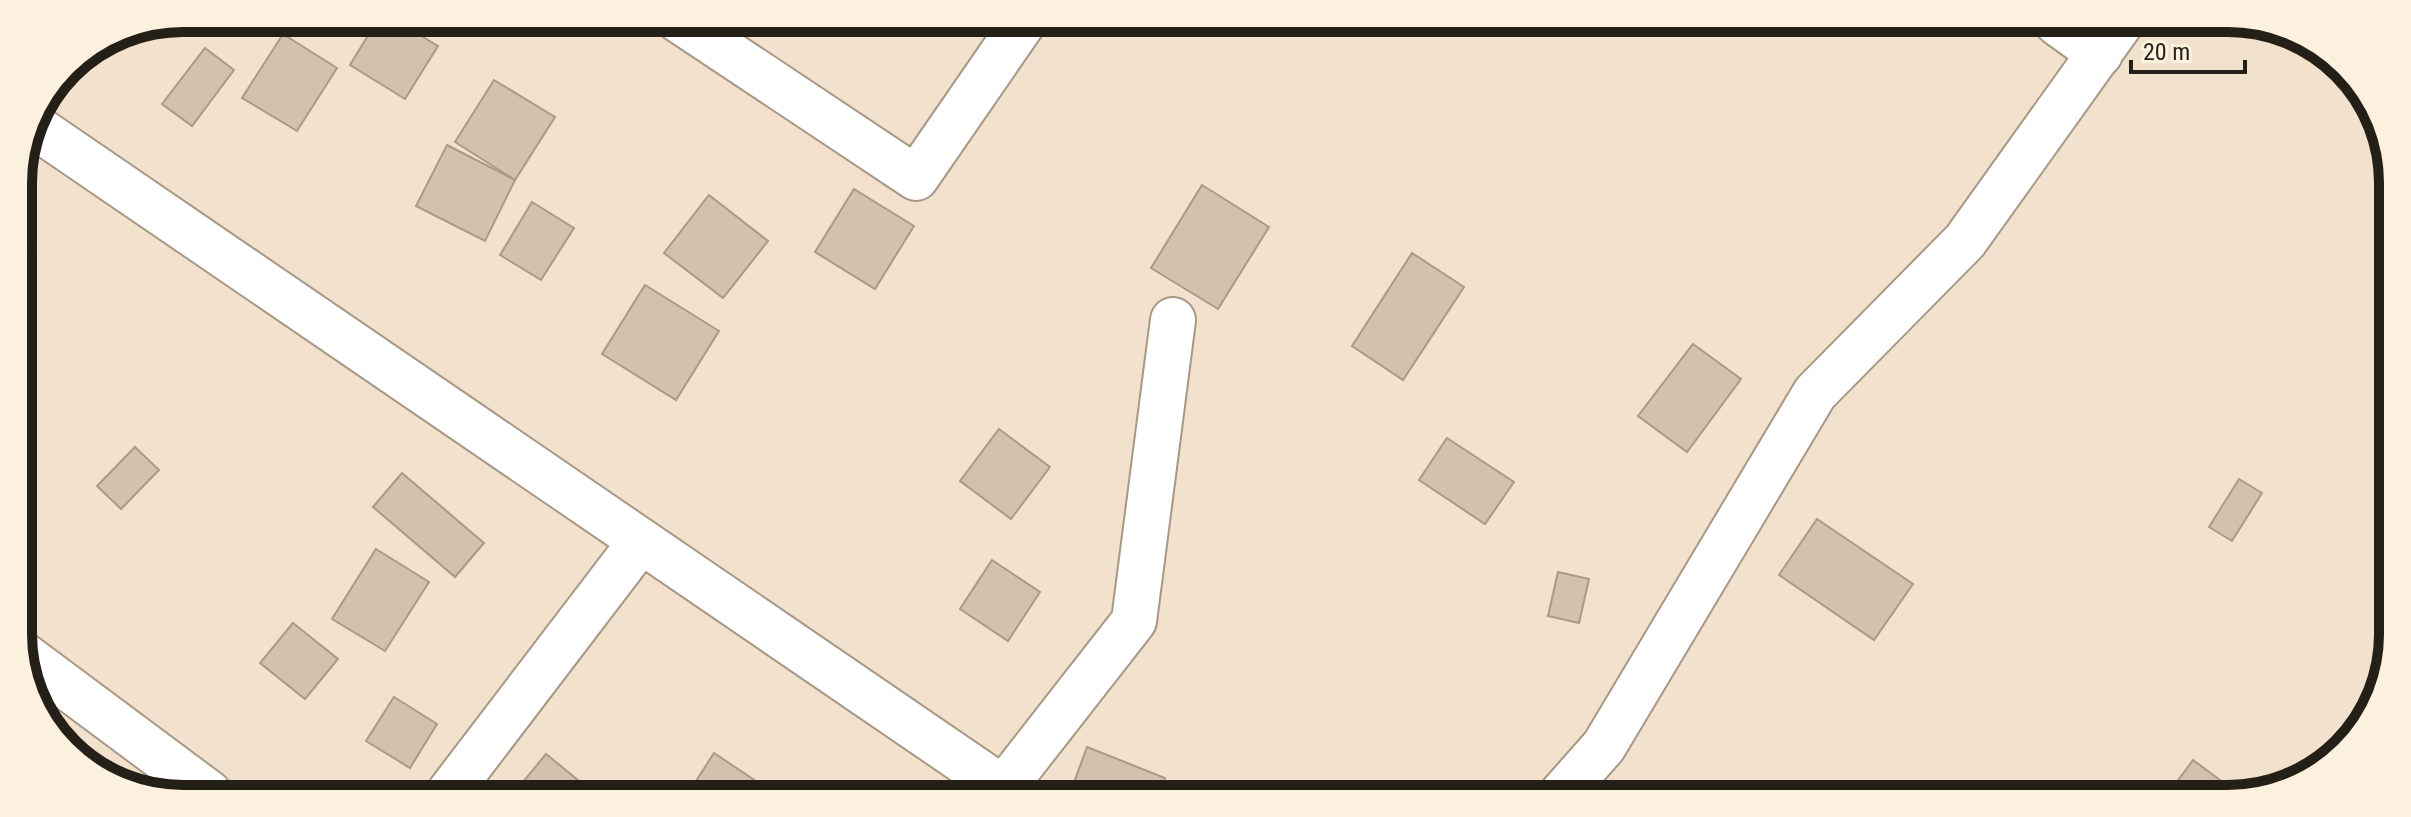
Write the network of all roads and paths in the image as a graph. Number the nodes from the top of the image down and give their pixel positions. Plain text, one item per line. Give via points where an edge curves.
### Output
1 (697, 32) edge
2 (1017, 32) edge
3 (2089, 32) edge
4 (2110, 38) edge
5 (41, 131) edge
6 (1173, 320) dead end
7 (641, 541) junction
8 (35, 663) edge
9 (198, 785) edge
10 (455, 785) edge
11 (991, 785) edge
12 (1006, 785) edge
13 (1570, 785) edge

1 - 2 street via 916,178
3 - 4 street
4 - 13 street via 1965,241 1815,393 1604,746
5 - 7 street
6 - 12 street via 1134,621
7 - 10 street
7 - 11 street
8 - 9 street

